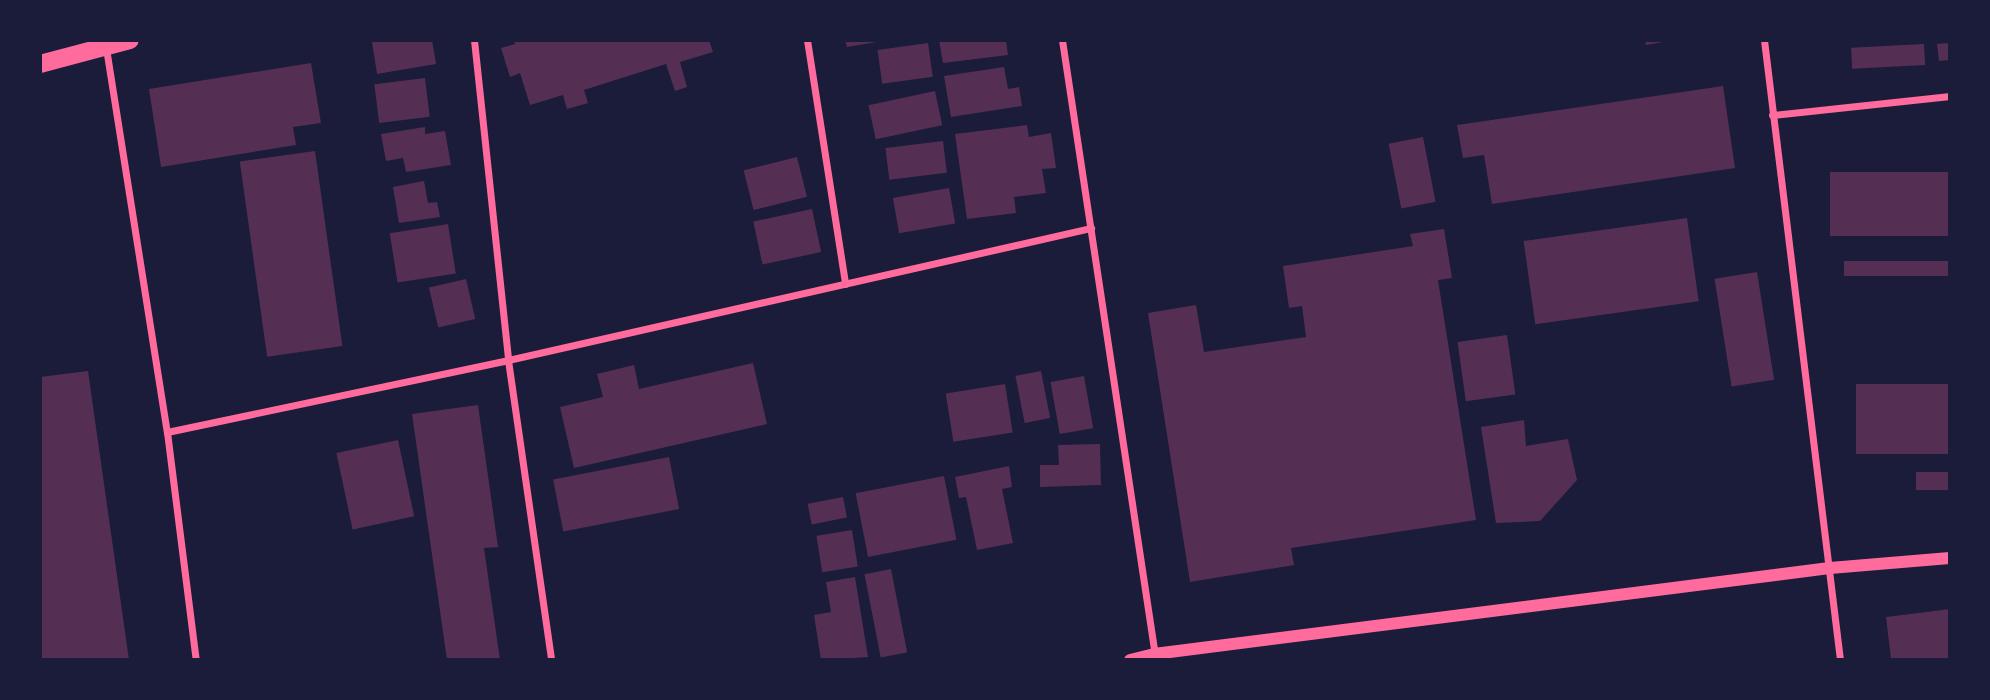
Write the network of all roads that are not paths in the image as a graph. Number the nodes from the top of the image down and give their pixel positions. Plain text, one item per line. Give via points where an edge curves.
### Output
1 (130, 40) edge
2 (474, 40) edge
3 (807, 40) edge
4 (1062, 40) edge
5 (1765, 40) edge
6 (106, 47) junction
7 (40, 64) edge
8 (1950, 96) edge
9 (1773, 115) junction
10 (1091, 228) junction
11 (845, 284) junction
12 (508, 360) junction
13 (167, 432) junction
14 (1950, 558) edge
15 (1830, 568) junction
16 (1155, 657) edge
17 (196, 660) edge
18 (551, 660) edge
19 (1130, 660) edge
20 (1840, 660) edge

1 - 6 main road
2 - 12 street
3 - 11 street
4 - 10 street
5 - 9 street
6 - 7 main road
6 - 13 street
8 - 9 street
9 - 15 street
10 - 11 street
10 - 16 street
11 - 12 street
12 - 13 street
12 - 18 street
13 - 17 street
14 - 15 street
15 - 16 street
15 - 20 street
16 - 19 street

